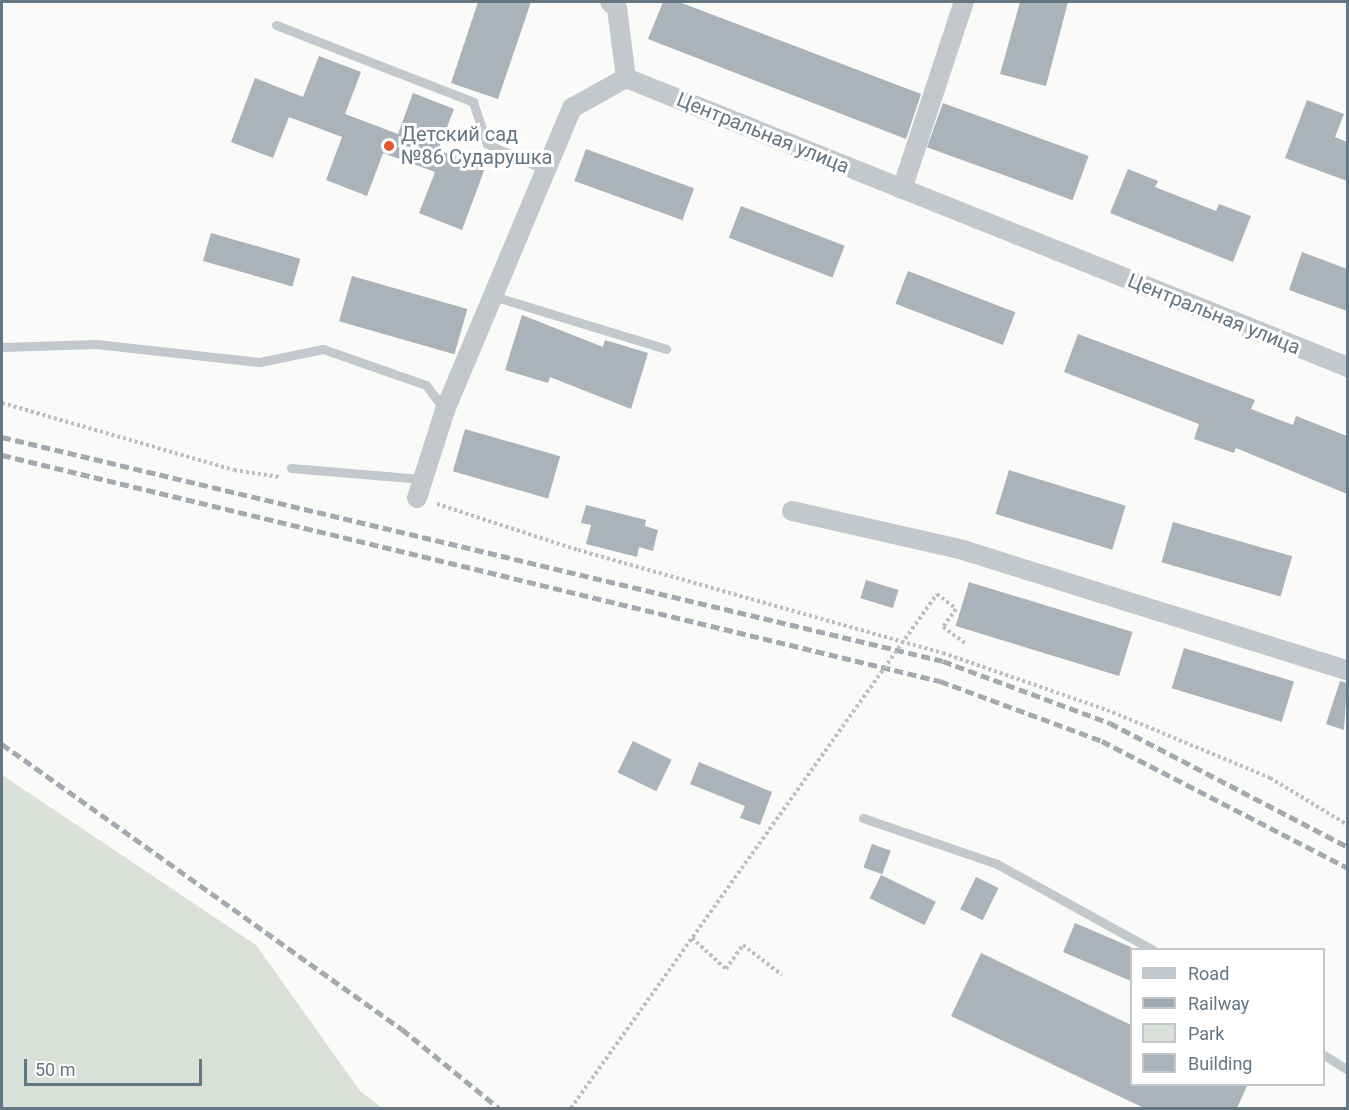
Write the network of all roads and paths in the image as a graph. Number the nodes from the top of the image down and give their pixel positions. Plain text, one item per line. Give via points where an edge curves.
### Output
1 (610, 2) edge
2 (964, 2) edge
3 (276, 25) dead end
4 (626, 78) junction
5 (546, 170) junction
6 (902, 189) junction
7 (493, 296) junction
8 (2, 347) edge
9 (666, 349) dead end
10 (1347, 367) edge
11 (2, 404) edge
12 (445, 410) junction
13 (291, 468) dead end
14 (291, 479) dead end
15 (420, 488) junction
16 (792, 511) dead end
17 (966, 644) dead end
18 (1347, 671) edge
19 (862, 818) dead end
20 (1347, 825) edge
21 (692, 938) junction
22 (1149, 948) edge
23 (782, 975) dead end
24 (1325, 1056) edge
25 (1347, 1070) edge
26 (571, 1108) edge

1 - 4 street via 617,8
2 - 6 street
3 - 5 lane via 473,102 487,144
4 - 5 street via 572,108
4 - 6 street, Центральная улица
5 - 7 street
6 - 10 street, Центральная улица
7 - 9 lane
7 - 12 street
8 - 12 lane via 96,344 260,362 323,349 426,385
11 - 14 path via 234,470
12 - 15 street
13 - 15 lane
15 - 20 path via 578,550 943,653 1096,706 1270,778
16 - 18 street via 963,550
17 - 21 path, bridge via 943,627 956,609 937,594
19 - 22 lane via 997,864
21 - 23 path via 726,969 743,945
21 - 26 path, bridge
24 - 25 lane

